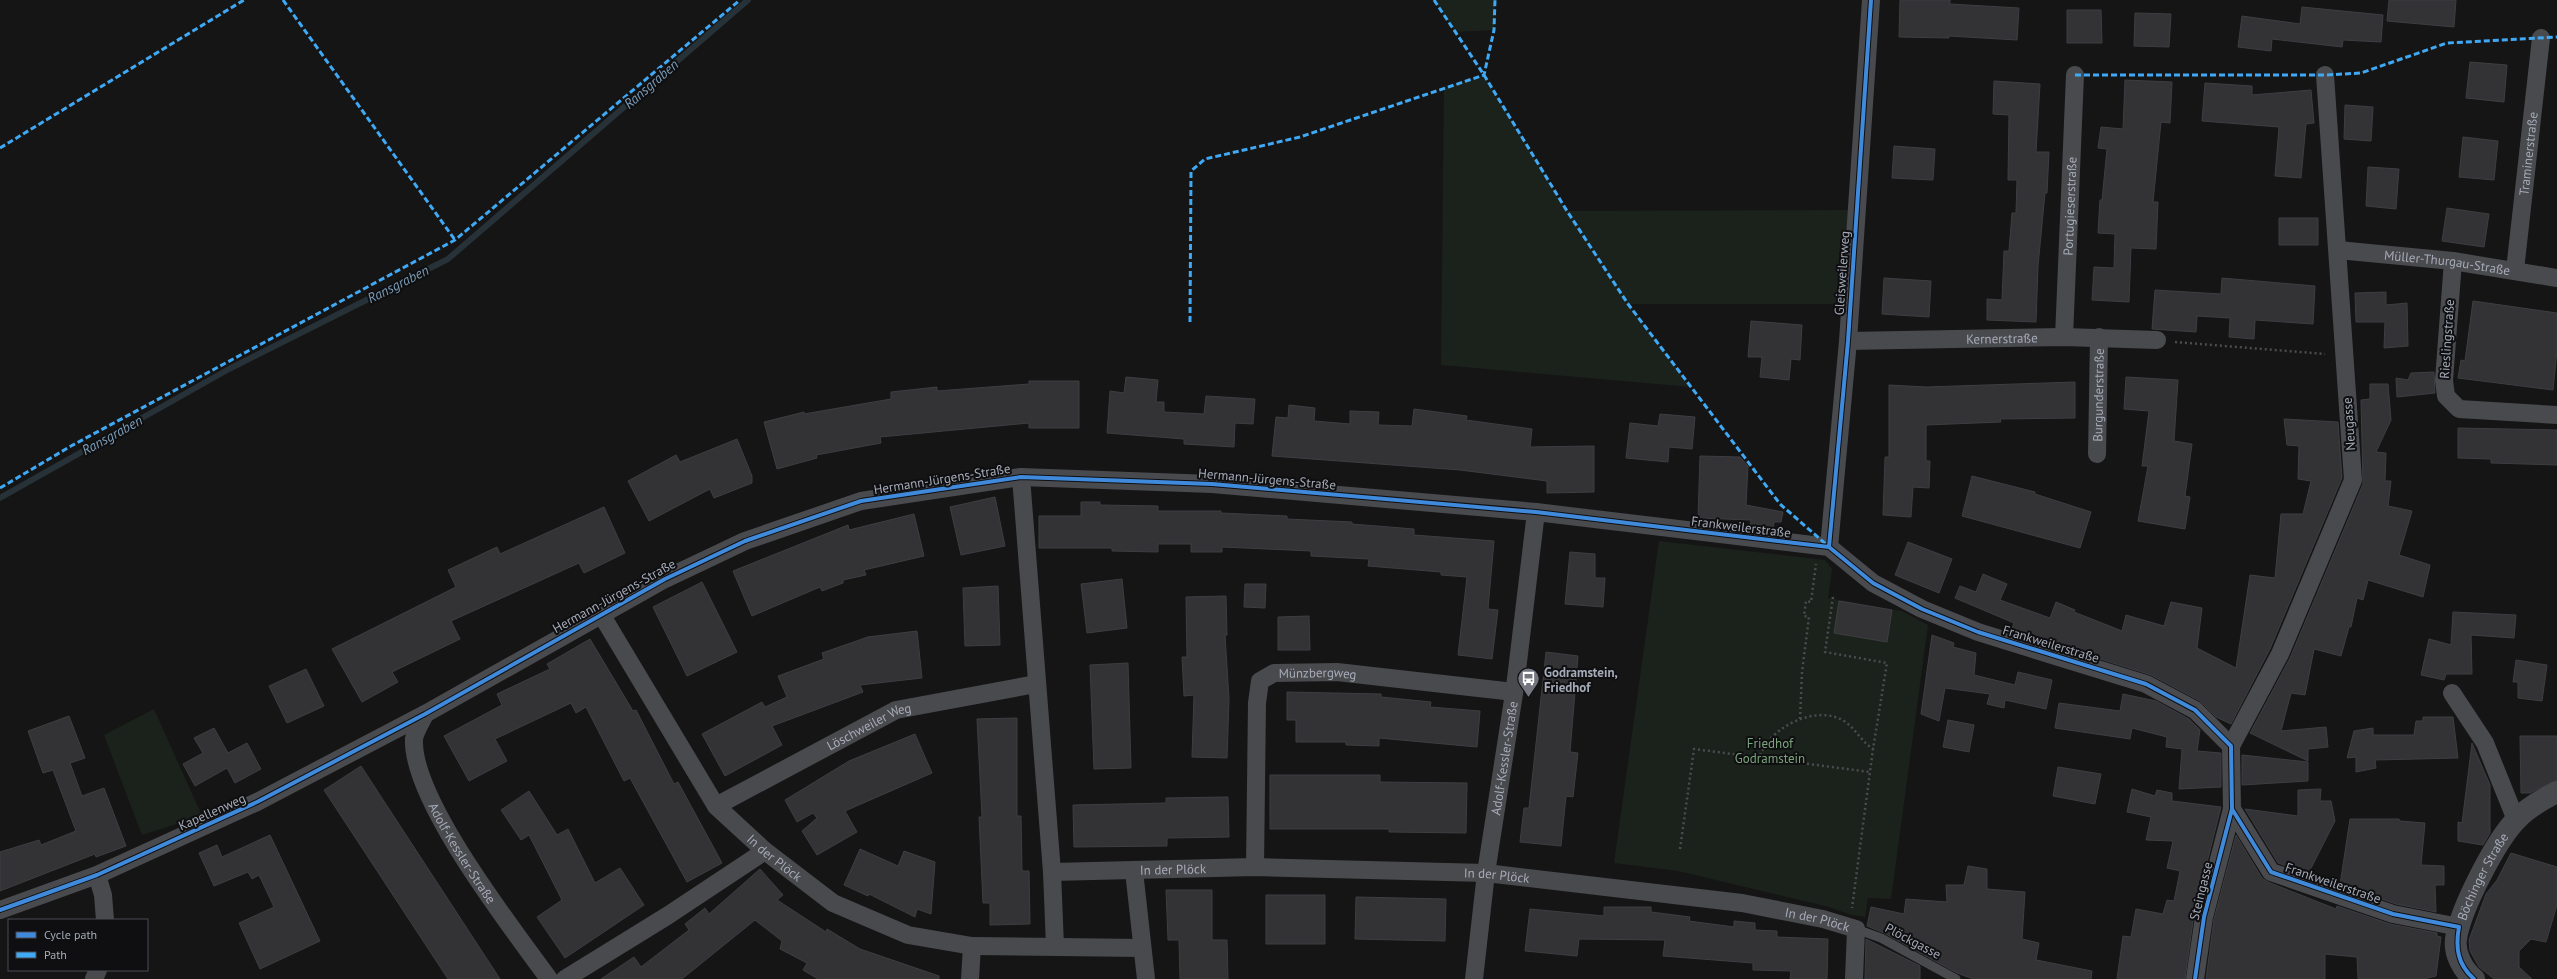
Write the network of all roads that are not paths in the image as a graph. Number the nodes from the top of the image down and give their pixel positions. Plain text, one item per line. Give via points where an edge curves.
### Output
1 (1871, 0) edge
2 (2541, 38) dead end
3 (2075, 75) dead end
4 (2325, 75) dead end
5 (2338, 250) junction
6 (2453, 261) junction
7 (2516, 270) junction
8 (2557, 278) edge
9 (2064, 337) junction
10 (2099, 337) junction
11 (2156, 340) road end
12 (1848, 341) junction
13 (2557, 415) edge
14 (2097, 454) dead end
15 (1021, 477) junction
16 (1536, 512) junction
17 (1822, 553) junction
18 (601, 614) junction
19 (1036, 684) junction
20 (1514, 692) junction
21 (2452, 693) dead end
22 (425, 714) junction
23 (2231, 746) junction
24 (2557, 792) edge
25 (716, 806) junction
26 (2232, 809) junction
27 (2516, 820) junction
28 (765, 851) junction
29 (1255, 868) junction
30 (1134, 871) junction
31 (1052, 872) junction
32 (1486, 873) junction
33 (97, 875) junction
34 (0, 910) edge
35 (105, 919) edge
36 (1854, 922) junction
37 (2459, 927) junction
38 (972, 946) junction
39 (1055, 946) junction
40 (1142, 948) junction
41 (2471, 978) edge
42 (549, 979) edge
43 (565, 979) edge
44 (970, 979) edge
45 (1146, 979) edge
46 (1474, 979) edge
47 (1854, 979) edge
48 (1956, 979) edge
49 (2195, 979) edge

1 - 12 street, Gleisweilerweg
2 - 7 street, Traminerstraße
3 - 9 street, Portugieserstraße
4 - 5 street, Neugasse
5 - 6 street, Müller-Thurgau-Straße
5 - 23 street, Neugasse via 2353,480 2280,654
6 - 7 street, Müller-Thurgau-Straße
6 - 13 street, Rieslingstraße via 2444,380 2446,396 2460,409
7 - 8 street, Müller-Thurgau-Straße
9 - 10 street, Kernerstraße
9 - 12 street, Kernerstraße
10 - 11 street, Kernerstraße
10 - 14 street, Burgunderstraße
12 - 17 street, Gleisweilerweg
15 - 16 street, Hermann-Jürgens-Straße via 1212,484
15 - 18 street, Hermann-Jürgens-Straße via 861,501 745,541 665,578
15 - 19 street
16 - 17 street, Frankweilerstraße
16 - 20 street, Adolf-Kessler-Straße
17 - 23 street, Frankweilerstraße via 1929,612 1978,632 2146,684 2195,710
18 - 22 street, Hermann-Jürgens-Straße
18 - 25 street, In der Plöck
19 - 25 street, Löschweiler Weg via 896,710
19 - 31 street
20 - 29 street, Münzbergweg via 1337,672 1274,673 1260,681 1257,703
20 - 32 street, Adolf-Kessler-Straße
21 - 27 street, Böchinger Straße via 2485,743
22 - 33 street, Kapellenweg via 257,802
22 - 42 street, Adolf-Kessler-Straße via 414,737 417,762 427,791 454,841
23 - 26 street
24 - 27 street, Böchinger Straße via 2531,807
25 - 28 street, In der Plöck
26 - 37 street, Frankweilerstraße via 2271,872 2394,914
26 - 49 street, Steingasse via 2204,917
27 - 37 street, Böchinger Straße via 2485,869
28 - 38 street, In der Plöck via 833,903 908,935
28 - 43 street
29 - 30 street, In der Plöck
29 - 32 street, In der Plöck
30 - 31 street, In der Plöck
30 - 40 street, In der Plöck
31 - 39 street
32 - 36 street, In der Plöck via 1742,903 1823,919
32 - 46 street, Adolf-Kessler-Straße
33 - 34 street, Kapellenweg
33 - 35 street via 104,895
36 - 47 street
36 - 48 lane, Plöckgasse
37 - 41 street, Böchinger Straße via 2456,950 2459,960
38 - 39 street, In der Plöck
38 - 44 street
39 - 40 street, In der Plöck
40 - 45 street, In der Plöck

